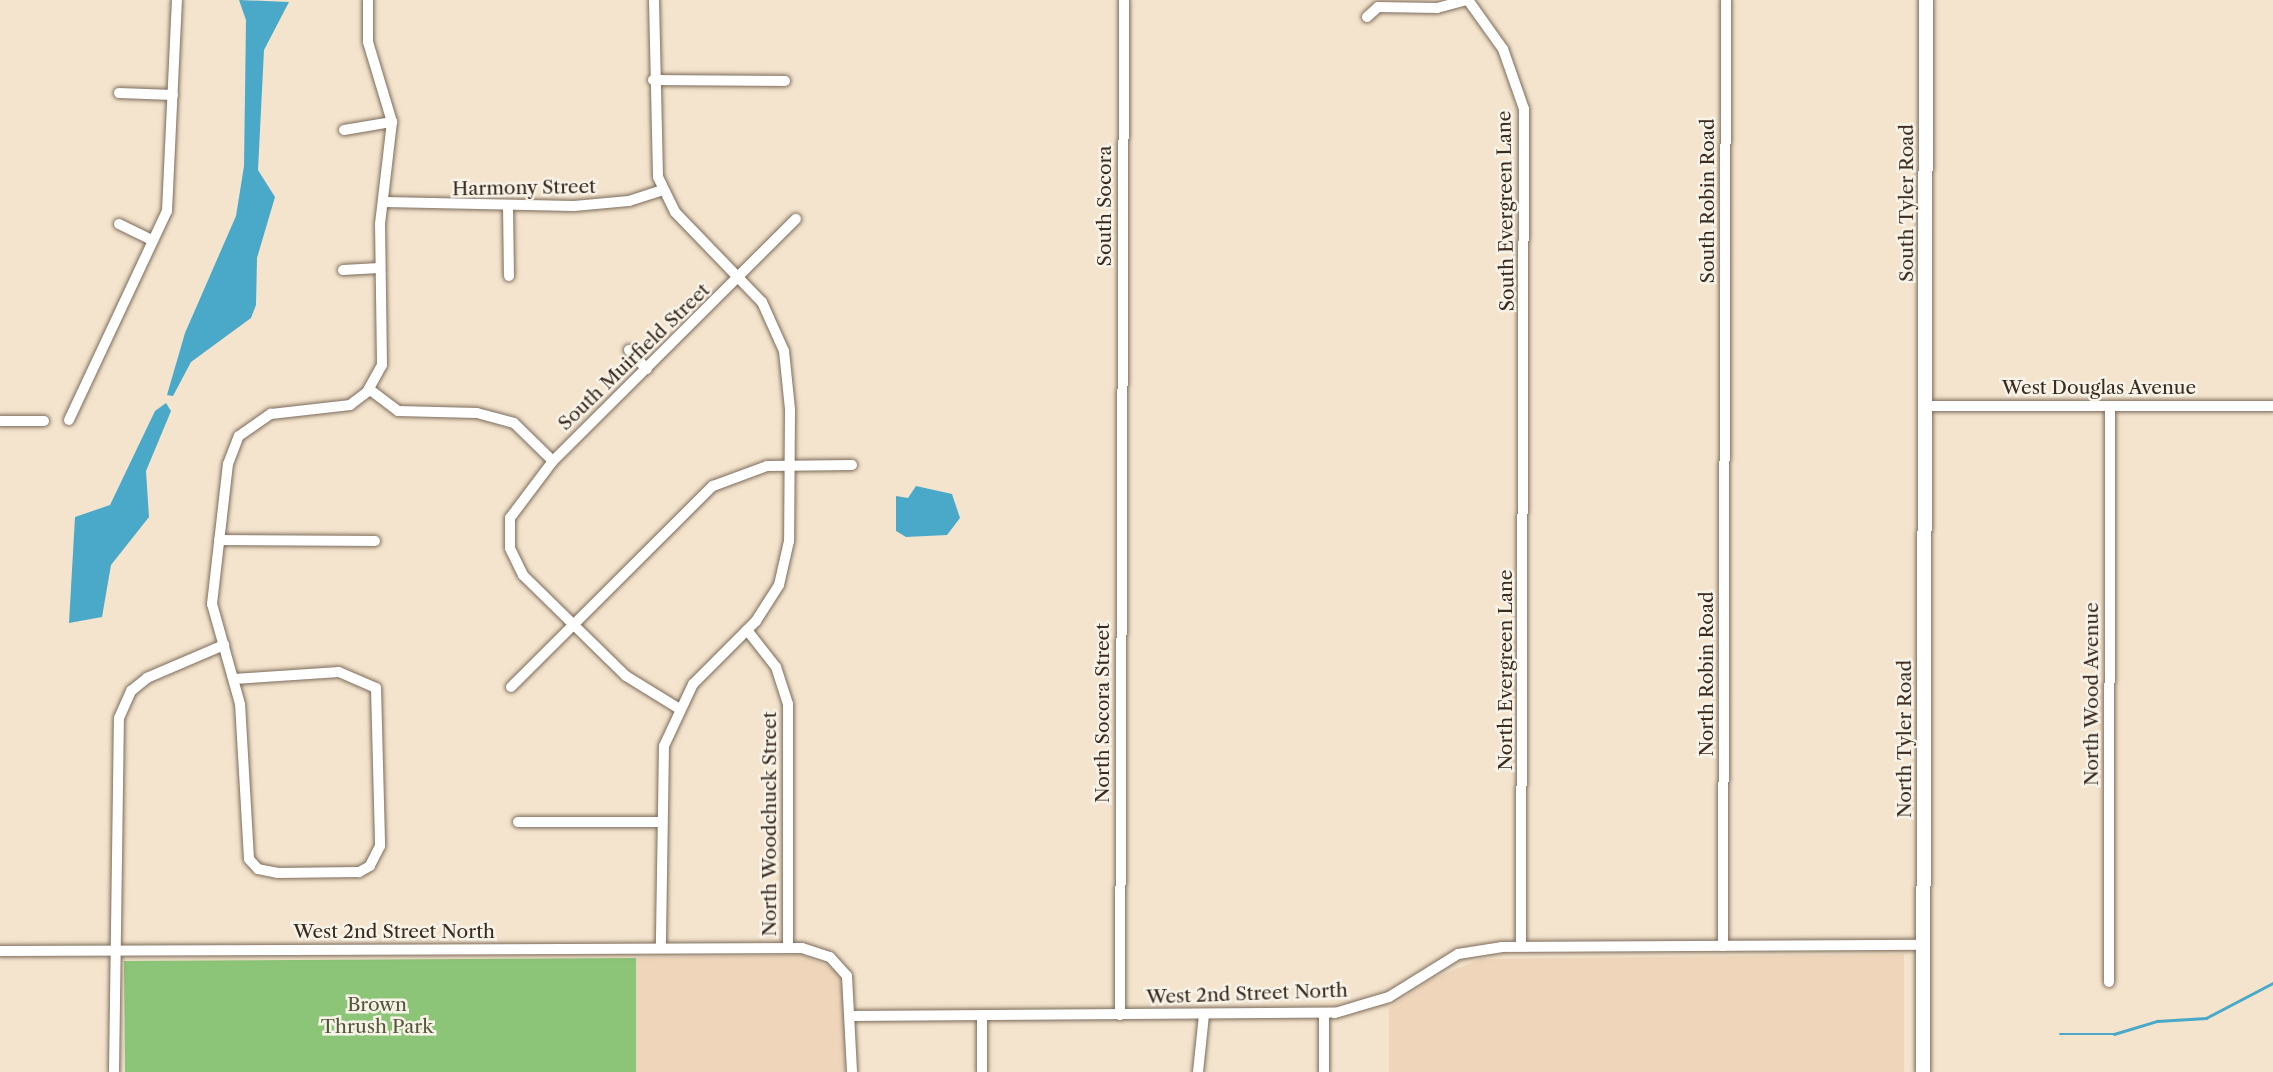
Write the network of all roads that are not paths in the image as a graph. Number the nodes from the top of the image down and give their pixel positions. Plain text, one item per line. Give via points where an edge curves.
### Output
1 (177, 0) edge
2 (368, 0) edge
3 (654, 0) edge
4 (1124, 0) edge
5 (1468, 0) edge
6 (1726, 0) edge
7 (1926, 0) edge
8 (1367, 18) dead end
9 (653, 80) junction
10 (785, 80) dead end
11 (119, 93) dead end
12 (173, 95) junction
13 (392, 122) junction
14 (344, 130) dead end
15 (663, 190) junction
16 (384, 202) junction
17 (508, 206) junction
18 (796, 219) dead end
19 (119, 224) dead end
20 (152, 240) junction
21 (380, 268) junction
22 (343, 270) dead end
23 (509, 276) dead end
24 (740, 278) junction
25 (629, 350) dead end
26 (648, 369) junction
27 (369, 389) junction
28 (1525, 394) joint
29 (1725, 401) joint
30 (1926, 406) junction
31 (2110, 406) junction
32 (2273, 406) edge
33 (1122, 412) joint
34 (69, 419) dead end
35 (0, 421) edge
36 (44, 421) dead end
37 (553, 461) junction
38 (852, 465) dead end
39 (790, 466) junction
40 (219, 540) junction
41 (375, 541) dead end
42 (573, 624) junction
43 (747, 630) junction
44 (223, 645) junction
45 (234, 679) junction
46 (511, 687) dead end
47 (678, 708) junction
48 (518, 822) dead end
49 (661, 822) junction
50 (1923, 945) junction
51 (1521, 946) junction
52 (1723, 946) junction
53 (661, 948) junction
54 (788, 948) junction
55 (114, 950) junction
56 (0, 951) edge
57 (2109, 982) dead end
58 (1324, 1013) junction
59 (1204, 1014) junction
60 (982, 1015) junction
61 (1119, 1015) junction
62 (851, 1016) junction
63 (114, 1072) edge
64 (852, 1072) edge
65 (982, 1072) edge
66 (1198, 1072) edge
67 (1324, 1072) edge
68 (1923, 1072) edge

1 - 12 street
2 - 13 street via 368,42
3 - 9 street
4 - 33 street, South Socora
5 - 8 street via 1437,8 1378,8
5 - 28 street, South Evergreen Lane via 1503,49 1524,109
6 - 29 street, South Robin Road
7 - 30 main road, South Tyler Road
9 - 10 street
9 - 15 street via 654,153
11 - 12 street
12 - 20 street via 174,171 167,211
13 - 14 street
13 - 16 street
15 - 17 street, Harmony Street via 604,205
15 - 24 street via 675,212
16 - 17 street, Harmony Street
16 - 21 street
17 - 23 street
18 - 24 street, South Muirfield Street
19 - 20 street
20 - 34 street
21 - 22 street
21 - 27 street via 384,345 382,365
24 - 26 street, South Muirfield Street
24 - 39 street via 762,302 784,351
25 - 26 street
26 - 37 street, South Muirfield Street
27 - 37 street via 398,411 477,413 514,424
27 - 40 street via 338,409 271,414 242,433 228,464
28 - 51 street, North Evergreen Lane
29 - 52 street, North Robin Road
30 - 31 street, West Douglas Avenue
30 - 50 main road, North Tyler Road
31 - 32 street, West Douglas Avenue
31 - 57 street, North Wood Avenue
33 - 61 street, North Socora Street
35 - 36 street
37 - 42 street, South Muirfield Street via 513,509 507,534 514,562
38 - 39 street
39 - 42 street via 750,469 713,486
39 - 43 street via 785,565 769,604
40 - 41 street
40 - 44 street via 212,604
42 - 46 street
42 - 47 street, South Muirfield Street via 626,676
43 - 47 street
43 - 54 street, North Woodchuck Street via 776,667 788,704
44 - 45 street
44 - 55 street via 147,678 122,708
45 - 45 street via 339,672 366,679 380,700 376,858 359,872 258,869 245,844
47 - 49 street via 664,747
48 - 49 street
49 - 53 street
50 - 52 street, West 2nd Street North
50 - 68 main road, North Tyler Road
51 - 52 street, West 2nd Street North
51 - 58 street, West 2nd Street North via 1458,954 1372,1005
53 - 54 street, West 2nd Street North
53 - 55 street, West 2nd Street North
54 - 62 street, North Woodchuck Street via 818,951 839,966 850,986
55 - 56 street, West 2nd Street North
55 - 63 street
58 - 59 street, West 2nd Street North
58 - 67 street
59 - 61 street, West 2nd Street North
59 - 66 street
60 - 61 street, West 2nd Street North
60 - 62 street, West 2nd Street North
60 - 65 street
62 - 64 street, North Woodchuck Street

